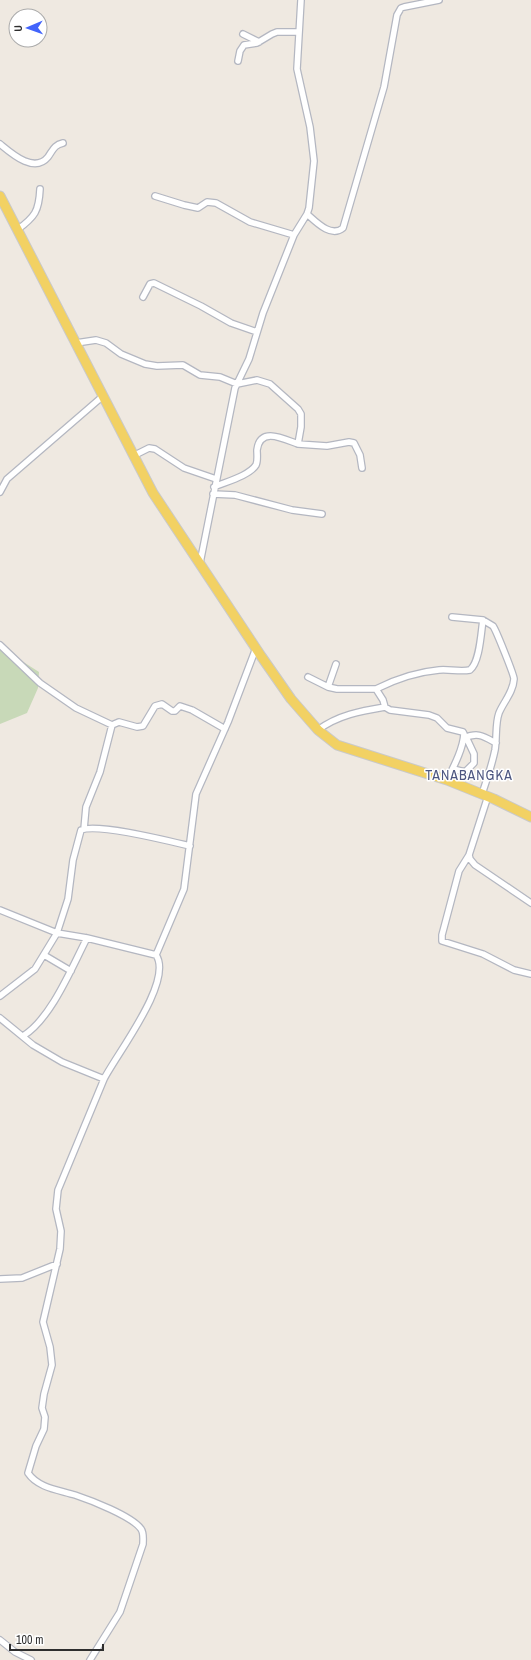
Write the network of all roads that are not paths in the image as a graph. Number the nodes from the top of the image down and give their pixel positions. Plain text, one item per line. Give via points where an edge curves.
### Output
1 (301, 0) edge
2 (439, 0) edge
3 (299, 32) junction
4 (243, 34) dead end
5 (260, 42) junction
6 (238, 61) dead end
7 (63, 143) dead end
8 (0, 144) edge
9 (40, 189) dead end
10 (0, 196) edge
11 (155, 196) dead end
12 (307, 214) junction
13 (18, 230) junction
14 (294, 234) junction
15 (143, 297) dead end
16 (257, 332) junction
17 (76, 343) junction
18 (237, 384) junction
19 (103, 396) junction
20 (298, 444) junction
21 (133, 456) junction
22 (362, 468) dead end
23 (216, 479) junction
24 (214, 487) junction
25 (0, 492) edge
26 (213, 494) junction
27 (322, 514) dead end
28 (200, 563) junction
29 (452, 617) dead end
30 (483, 620) junction
31 (0, 645) edge
32 (256, 648) junction
33 (336, 664) dead end
34 (308, 677) dead end
35 (328, 687) junction
36 (376, 689) junction
37 (385, 707) junction
38 (112, 725) junction
39 (225, 729) junction
40 (318, 730) junction
41 (465, 738) junction
42 (496, 743) junction
43 (453, 769) junction
44 (447, 780) junction
45 (485, 795) junction
46 (531, 818) edge
47 (84, 829) junction
48 (190, 846) junction
49 (469, 856) junction
50 (531, 903) edge
51 (0, 910) edge
52 (57, 933) junction
53 (87, 938) junction
54 (44, 955) junction
55 (156, 955) junction
56 (71, 972) junction
57 (531, 974) edge
58 (0, 996) edge
59 (0, 1018) edge
60 (23, 1036) junction
61 (104, 1079) junction
62 (57, 1264) junction
63 (0, 1279) edge
64 (0, 1640) edge
65 (31, 1660) edge
66 (90, 1660) edge

1 - 3 street
2 - 12 street via 404,6 397,15 385,82 343,228 329,230
3 - 5 street via 277,32
3 - 12 street via 297,69 310,127 314,161
4 - 5 street
5 - 6 street via 244,45
7 - 8 street via 54,146 47,158 38,163 19,159
9 - 13 street via 39,204 34,216
10 - 13 main road
11 - 14 street via 198,208 207,202 216,203 250,222
12 - 14 street
13 - 17 main road
14 - 16 street
15 - 16 street via 150,284 156,284 231,323
16 - 18 street via 249,359
17 - 18 street via 88,340 102,341 121,354 144,364 183,366 200,375
17 - 19 main road
18 - 20 street via 257,380 270,384 298,409 302,420
18 - 23 street via 232,396
19 - 21 main road
19 - 25 street via 7,480
20 - 22 street via 327,446 349,442 354,444 360,455
20 - 24 street via 276,436 266,436 258,443 257,462 254,468
21 - 23 street via 149,448 155,449 184,468
21 - 28 main road via 162,508
23 - 24 street
24 - 26 street
26 - 27 street via 235,495 292,510
26 - 28 street
28 - 32 main road
29 - 30 street
30 - 36 street via 476,660 470,670 419,673 396,679
30 - 42 street via 494,628 504,656 512,669 514,680 509,696 499,713
31 - 38 street via 40,683 76,708
32 - 39 street
32 - 40 main road via 284,689
33 - 35 street
34 - 35 street
35 - 36 street via 338,690
36 - 37 street
37 - 40 street via 340,717
37 - 41 street via 437,718 447,728 463,732
38 - 39 street via 119,722 143,726 160,704 174,711 180,706 192,710
38 - 47 street via 100,772 86,807
39 - 48 street via 196,794
40 - 44 main road via 340,746
41 - 42 street via 476,734
41 - 43 street
41 - 43 street via 474,754 474,763 465,772
42 - 45 street
43 - 44 street
44 - 45 main road
45 - 46 main road
45 - 49 street
47 - 48 street via 129,833
47 - 52 street via 80,833 73,860 68,899
48 - 55 street via 181,898
49 - 50 street via 475,865
49 - 57 street via 459,871 442,941 483,954 514,970
51 - 52 street
52 - 53 street
52 - 54 street
53 - 55 street
53 - 56 street
54 - 56 street
54 - 58 street via 35,969
55 - 61 street via 160,968 154,988 137,1028
56 - 60 street via 58,996 33,1028
59 - 60 street
60 - 61 street via 62,1062
61 - 62 street via 58,1190 56,1209 61,1237
62 - 63 street via 22,1278
62 - 66 street via 43,1315 52,1365 42,1408 44,1429 28,1473 48,1487 110,1509 135,1523 143,1534 143,1544 120,1612
64 - 65 street

